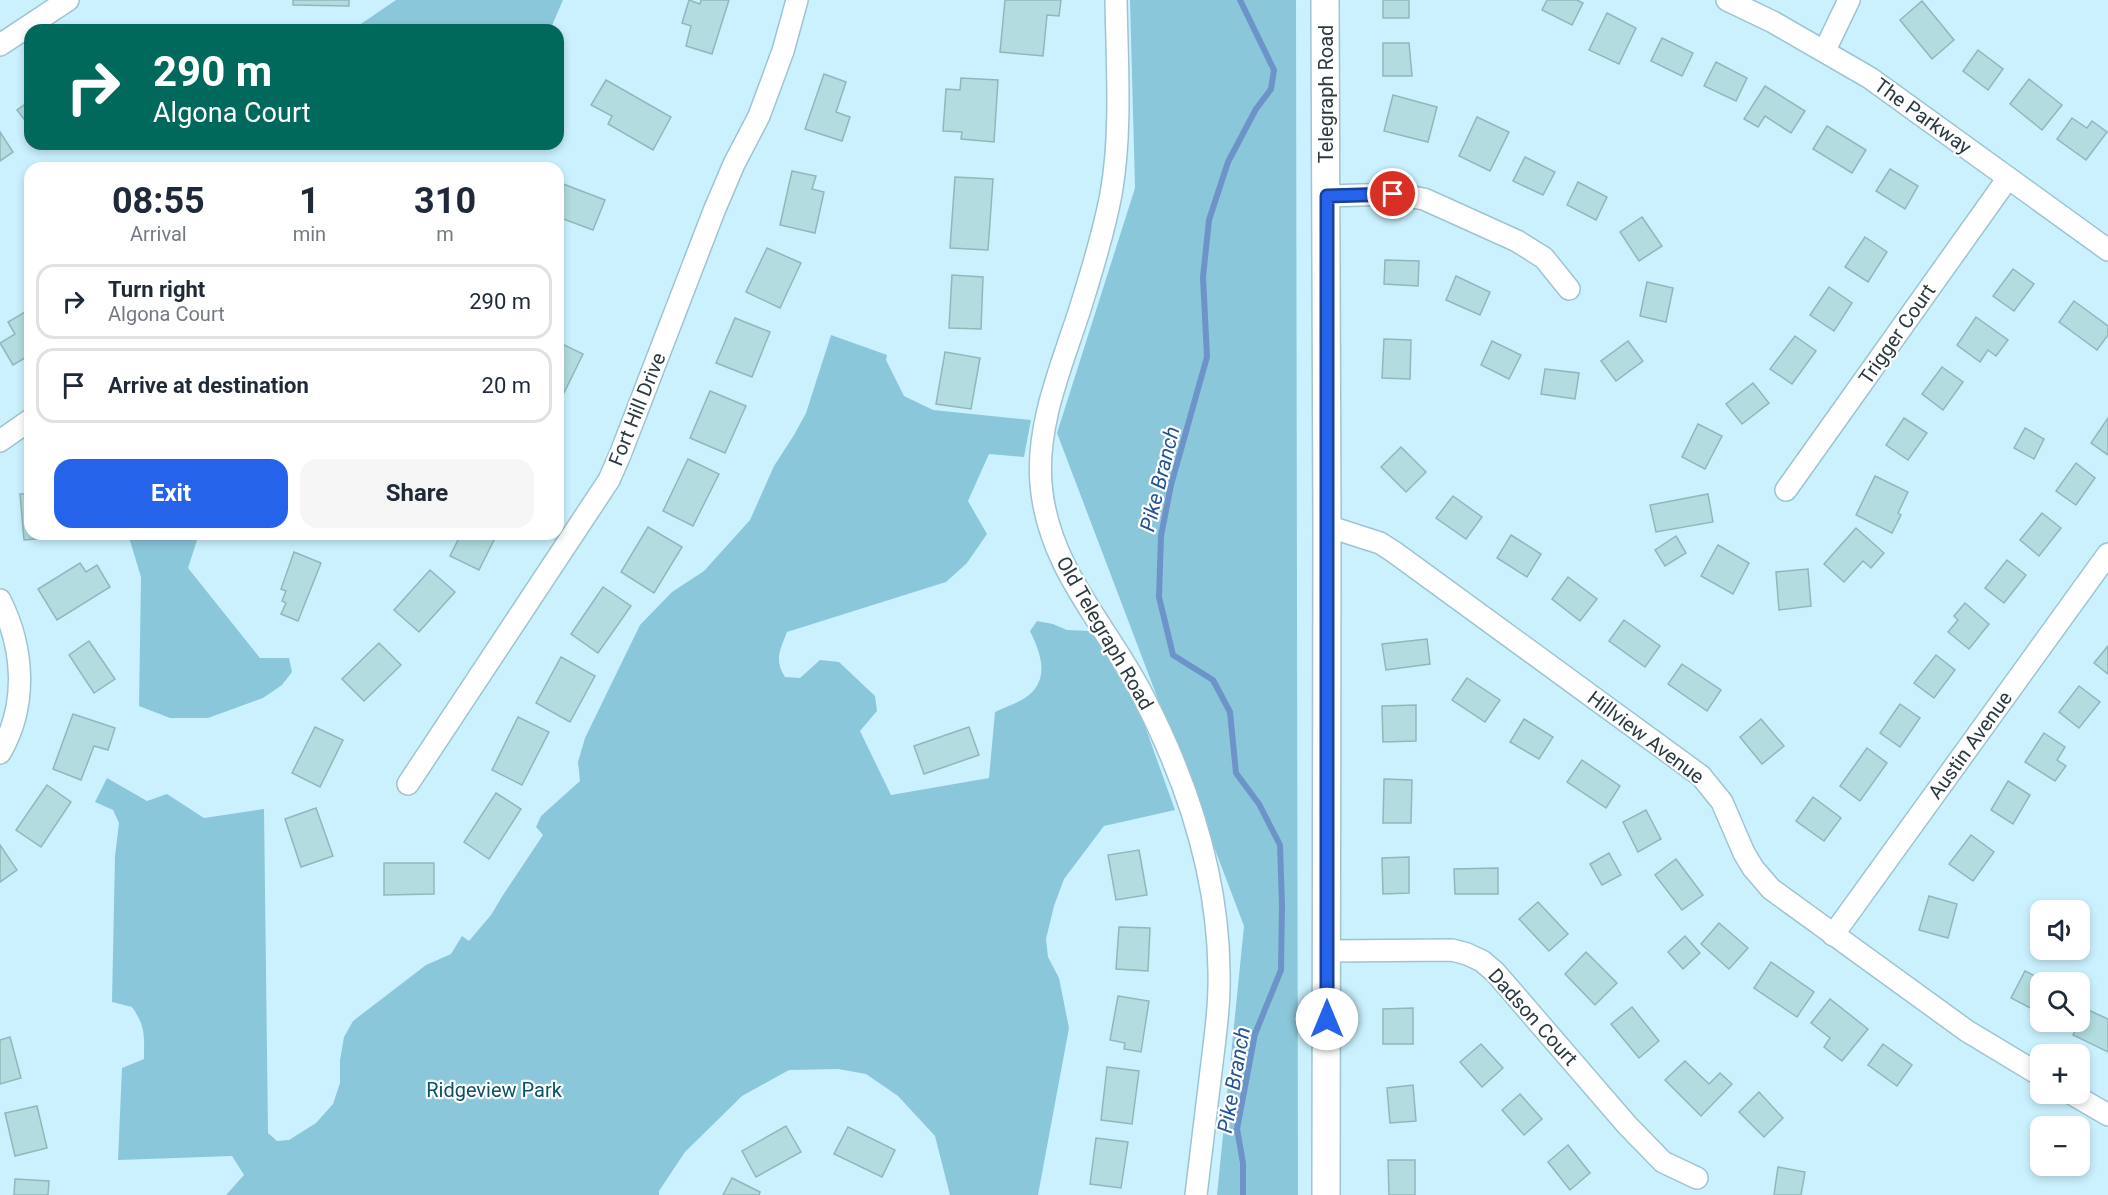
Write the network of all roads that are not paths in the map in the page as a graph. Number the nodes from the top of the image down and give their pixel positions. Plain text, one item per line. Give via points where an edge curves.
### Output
1 (68, 0) edge
2 (797, 0) edge
3 (1116, 0) edge
4 (1325, 0) edge
5 (1727, 0) edge
6 (1849, 0) edge
7 (32, 24) edge
8 (24, 29) edge
9 (0, 45) edge
10 (1825, 50) junction
11 (2008, 178) junction
12 (1327, 196) junction
13 (2108, 250) edge
14 (1569, 289) dead end
15 (24, 424) edge
16 (0, 441) edge
17 (1786, 490) dead end
18 (1328, 526) junction
19 (2108, 554) edge
20 (0, 600) edge
21 (0, 753) edge
22 (408, 784) dead end
23 (1833, 935) junction
24 (1328, 951) junction
25 (2030, 1069) edge
26 (2089, 1104) edge
27 (2108, 1115) edge
28 (1697, 1178) dead end
29 (1196, 1195) edge
30 (1326, 1195) edge

1 - 7 street
2 - 22 street, Fort Hill Drive via 759,116 714,211 609,480
3 - 29 street, Old Telegraph Road via 1116,125 1111,193 1051,398 1040,454 1041,485 1060,558 1160,729 1206,860 1218,931 1220,973
4 - 12 main road, Telegraph Road
5 - 10 street, The Parkway
6 - 10 street
8 - 9 street
10 - 11 street, The Parkway
11 - 13 street, The Parkway
11 - 17 street, Trigger Court
12 - 14 street via 1393,194 1424,200 1544,258
12 - 18 main road, Telegraph Road
15 - 16 street
18 - 23 street, Hillview Avenue via 1380,543 1394,552 1701,776 1722,802 1753,868 1781,897
18 - 24 main road, Telegraph Road
19 - 23 street, Austin Avenue
20 - 21 street via 20,665 20,689 11,731
23 - 25 street, Hillview Avenue via 1967,1031
24 - 28 street, Dadson Court via 1452,950 1482,961 1656,1155
24 - 30 main road, Telegraph Road
26 - 27 street

